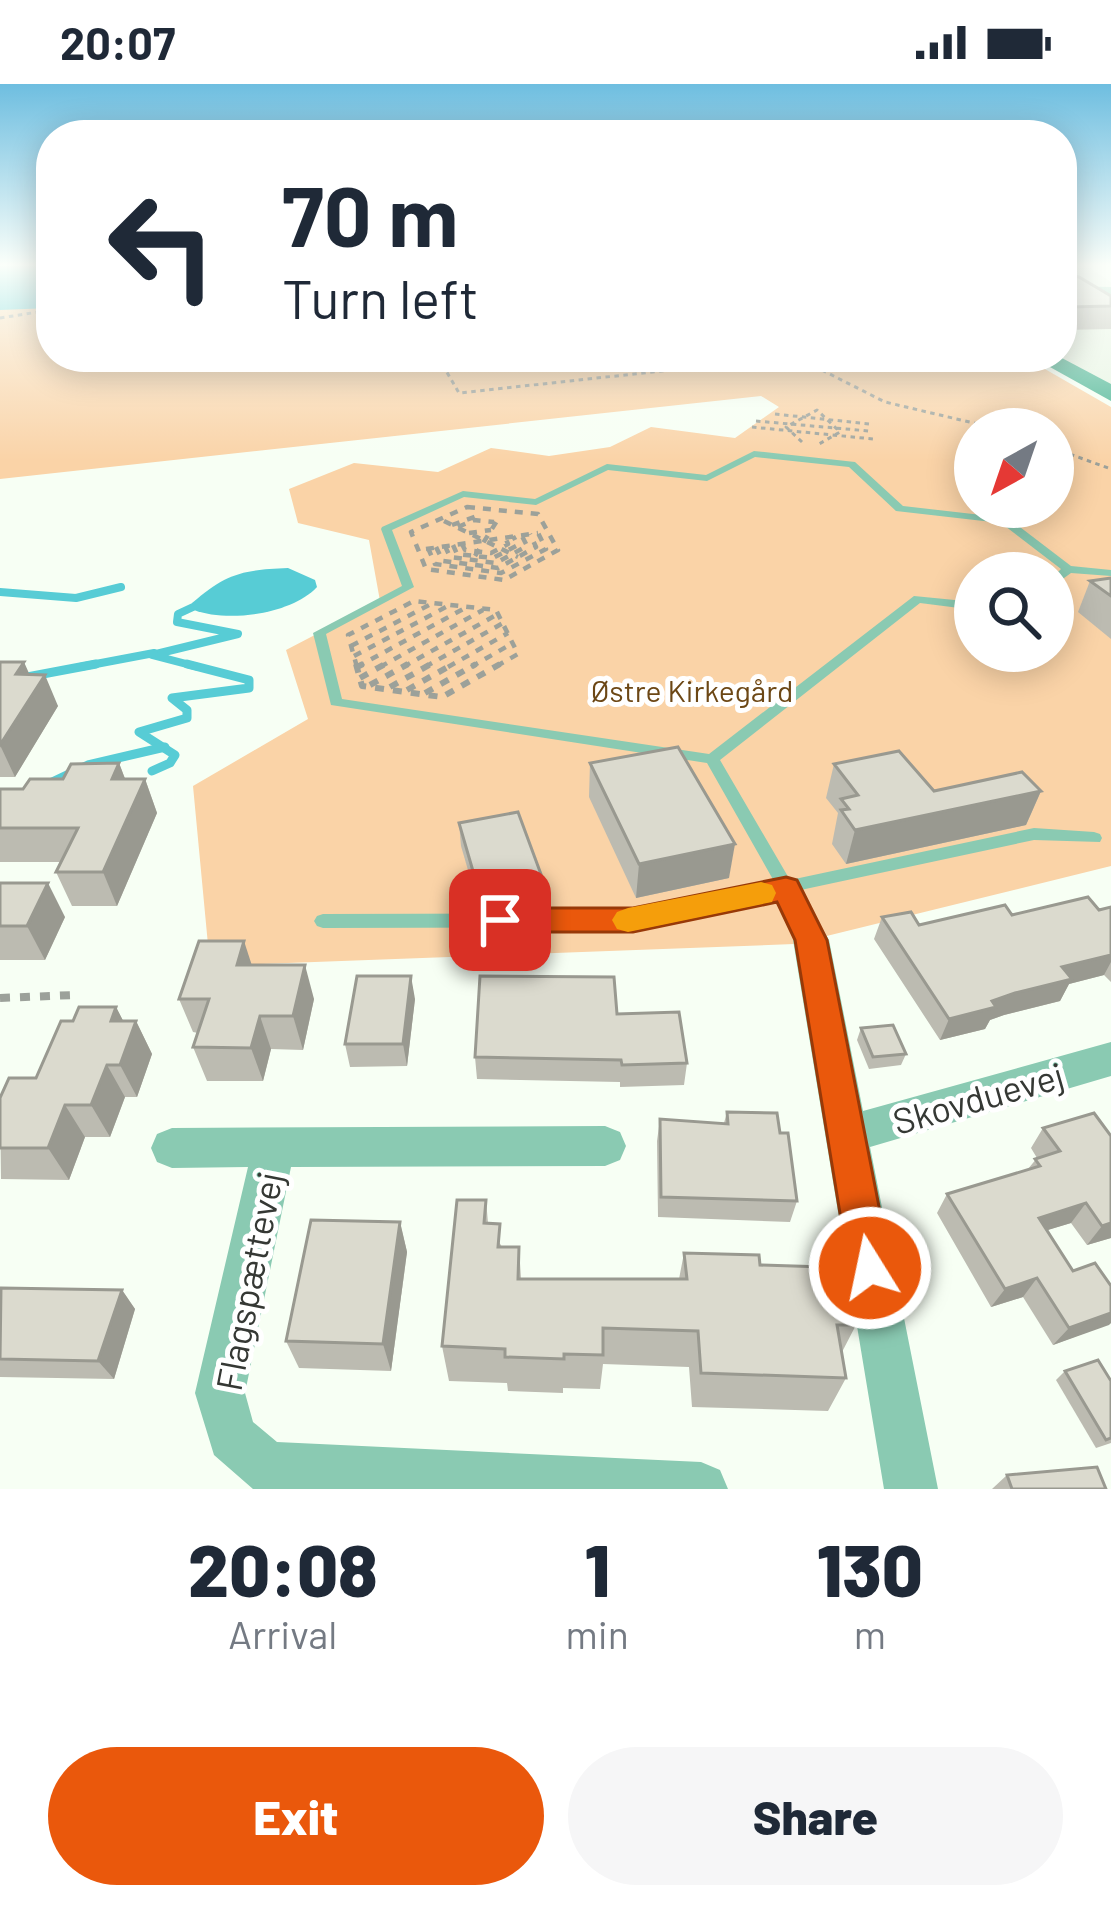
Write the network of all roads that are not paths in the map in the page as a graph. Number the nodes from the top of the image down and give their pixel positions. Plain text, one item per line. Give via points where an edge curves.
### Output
1 (1071, 372) edge
2 (1111, 394) edge
3 (1046, 552) edge
4 (1074, 570) edge
5 (1111, 574) edge
6 (954, 603) edge
7 (712, 759) junction
8 (1094, 838) dead end
9 (786, 888) junction
10 (323, 921) dead end
11 (811, 940) joint
12 (1111, 1059) edge
13 (846, 1135) junction
14 (605, 1146) dead end
15 (172, 1148) dead end
16 (274, 1148) junction
17 (439, 1483) edge
18 (701, 1489) edge
19 (911, 1489) edge

1 - 2 street
3 - 7 lane via 1004,520 900,509 852,464 754,454 707,478 608,466 536,502 463,494 386,529 408,587 320,633 336,703
4 - 5 lane
6 - 7 lane via 918,599
7 - 9 lane
8 - 9 lane via 1034,834
9 - 10 lane via 633,920
9 - 11 lane
11 - 13 street
12 - 13 street, Skovduevej
13 - 19 street
14 - 16 street, Flagspættevej
15 - 16 street, Flagspættevej
16 - 17 street, Flagspættevej via 220,1393 232,1436 266,1468
17 - 18 street, Flagspættevej

